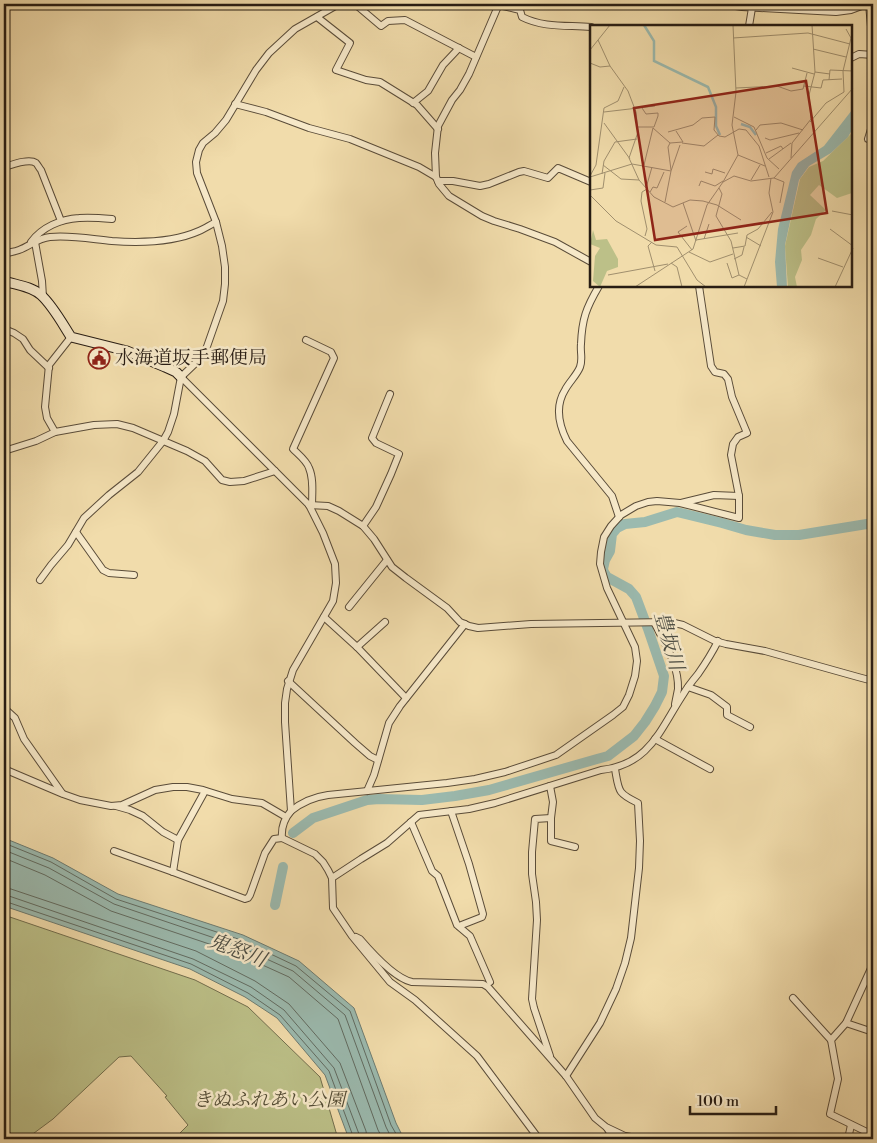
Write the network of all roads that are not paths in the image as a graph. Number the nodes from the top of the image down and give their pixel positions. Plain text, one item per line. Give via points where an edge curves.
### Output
1 (339, 4) edge
2 (355, 4) edge
3 (499, 4) edge
4 (724, 4) edge
5 (868, 4) edge
6 (752, 8) junction
7 (317, 17) junction
8 (749, 25) edge
9 (590, 27) edge
10 (459, 48) junction
11 (873, 49) edge
12 (873, 56) edge
13 (476, 57) junction
14 (852, 58) edge
15 (413, 103) junction
16 (235, 104) junction
17 (873, 123) edge
18 (438, 129) junction
19 (868, 139) dead end
20 (4, 167) edge
21 (437, 179) junction
22 (590, 182) edge
23 (112, 219) dead end
24 (61, 221) junction
25 (216, 222) junction
26 (32, 243) junction
27 (4, 254) edge
28 (590, 261) edge
29 (4, 281) edge
30 (598, 288) edge
31 (699, 288) edge
32 (43, 298) junction
33 (4, 329) edge
34 (71, 336) junction
35 (306, 340) dead end
36 (49, 368) junction
37 (181, 377) junction
38 (390, 394) dead end
39 (56, 432) junction
40 (163, 441) junction
41 (4, 451) edge
42 (275, 471) junction
43 (739, 496) junction
44 (680, 503) junction
45 (310, 506) junction
46 (619, 517) junction
47 (363, 526) junction
48 (76, 532) junction
49 (387, 560) junction
50 (134, 575) dead end
51 (40, 580) dead end
52 (349, 606) dead end
53 (324, 617) junction
54 (385, 622) dead end
55 (625, 622) junction
56 (653, 622) junction
57 (465, 624) junction
58 (718, 642) junction
59 (358, 647) junction
60 (288, 681) junction
61 (873, 681) edge
62 (688, 687) junction
63 (406, 698) junction
64 (4, 708) edge
65 (674, 708) junction
66 (750, 727) dead end
67 (655, 739) junction
68 (378, 760) junction
69 (4, 769) edge
70 (615, 769) junction
71 (710, 769) dead end
72 (550, 786) junction
73 (205, 791) junction
74 (367, 791) junction
75 (63, 794) junction
76 (115, 805) junction
77 (291, 810) junction
78 (451, 811) junction
79 (286, 817) junction
80 (551, 818) junction
81 (411, 822) junction
82 (284, 839) junction
83 (178, 840) junction
84 (575, 847) dead end
85 (114, 851) dead end
86 (172, 872) junction
87 (332, 878) junction
88 (459, 926) junction
89 (352, 936) junction
90 (873, 964) edge
91 (490, 982) dead end
92 (793, 998) dead end
93 (846, 1023) junction
94 (873, 1032) edge
95 (831, 1040) junction
96 (551, 1060) junction
97 (566, 1076) junction
98 (851, 1125) junction
99 (606, 1127) junction
100 (873, 1135) edge
101 (539, 1139) edge
102 (614, 1139) edge
103 (642, 1139) edge
104 (848, 1139) edge

1 - 7 street
2 - 10 street via 381,26 388,21 405,20
3 - 9 street via 520,10 522,17 531,22
3 - 13 street
4 - 6 street
5 - 6 street via 836,12
5 - 11 street
6 - 8 street
7 - 15 street via 350,43 336,70 380,82
7 - 16 street via 295,29 269,53
10 - 13 street
10 - 15 street via 443,65 428,91
12 - 14 street via 859,54
13 - 18 street
15 - 18 street
16 - 21 street via 350,139 419,167
16 - 25 street via 226,120 199,150 196,162 197,173
17 - 19 street
18 - 21 street via 435,153
20 - 24 street via 20,162 36,163
21 - 22 street via 480,186 518,172 548,178 558,168
21 - 28 street via 449,196 482,216 555,242
23 - 24 street
24 - 26 street via 36,235
25 - 26 street via 198,232 162,241 73,236 50,237
25 - 37 street via 225,267 223,301 204,355
26 - 27 street
26 - 32 street
29 - 32 street via 28,288
30 - 46 street via 583,318 580,369 564,390 558,418 567,441 612,496
31 - 43 street via 711,366 728,379 732,397 748,433 738,437 731,455
32 - 34 street
33 - 36 street via 23,339
34 - 36 street
34 - 37 street via 128,351
35 - 45 street via 332,352 334,358 293,449 310,468
36 - 39 street via 45,408
37 - 40 street via 174,414
37 - 42 street
38 - 47 street via 372,438 399,454 376,507
39 - 40 street via 117,424
39 - 41 street
40 - 42 street via 205,461 222,480 244,481
40 - 48 street via 138,472 84,518
42 - 45 street
43 - 44 street via 714,495
43 - 44 street via 740,518
44 - 46 street via 648,502
45 - 47 street via 328,506
45 - 53 street via 335,564 333,601
46 - 55 street via 604,537 600,564 606,588
47 - 49 street
48 - 50 street via 103,570
48 - 51 street
49 - 52 street
49 - 57 street
53 - 59 street
53 - 60 street
54 - 59 street
55 - 56 street
55 - 57 street via 478,628
55 - 74 street via 637,661 629,695 613,715 556,755 475,779
56 - 58 street via 683,625
56 - 65 street via 677,674
57 - 63 street
58 - 61 street via 765,651
58 - 62 street
59 - 63 street
60 - 68 street
60 - 77 street via 285,722
62 - 65 street
62 - 66 street via 711,695 726,707 727,715
63 - 68 street via 389,724
64 - 75 street via 15,718 24,739
65 - 67 street
67 - 70 street via 633,761
67 - 71 street
68 - 74 street
69 - 75 street
70 - 72 street via 601,770
70 - 97 street via 621,793 638,803 640,841 631,938 625,963 600,1022
72 - 78 street via 495,803
72 - 80 street
73 - 76 street via 174,787 155,790
73 - 79 street via 262,803
73 - 83 street
74 - 77 street via 316,797
75 - 76 street
76 - 83 street via 143,816
77 - 79 street
78 - 81 street via 419,814
78 - 88 street via 483,914
79 - 82 street via 281,830
80 - 84 street via 551,840
80 - 96 street via 535,819 532,852 537,920 532,999
81 - 87 street via 388,843
81 - 88 street
82 - 86 street via 274,839 265,853 250,895 245,899
82 - 87 street via 315,854 324,862
83 - 86 street
85 - 86 street
87 - 89 street via 333,908
88 - 91 street via 470,936
89 - 96 street via 360,939 379,960 405,980 483,984 488,987
89 - 101 street via 390,982 477,1056
90 - 93 street
92 - 95 street
93 - 94 street
93 - 95 street
95 - 98 street via 838,1079 830,1114
96 - 97 street
97 - 99 street via 595,1118
98 - 100 street
98 - 104 street
99 - 102 street
99 - 103 street via 625,1136

